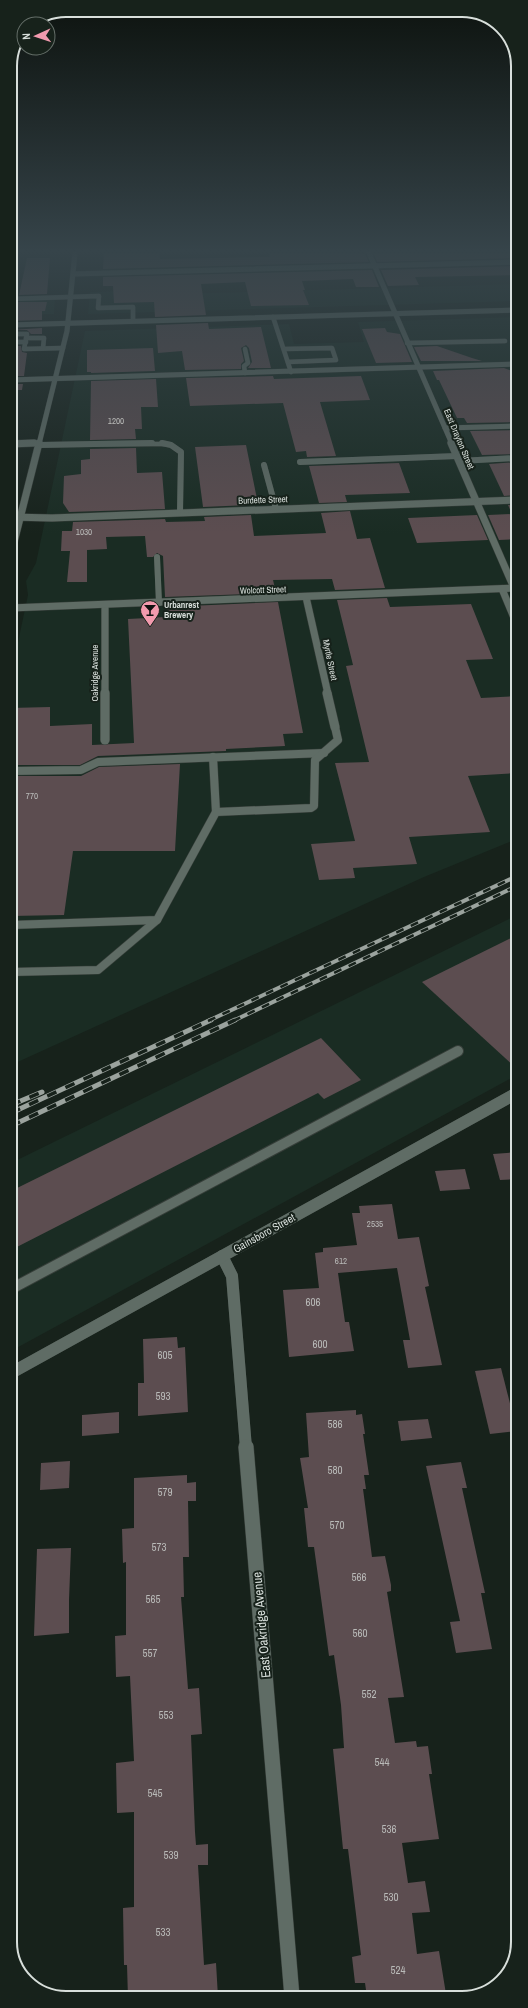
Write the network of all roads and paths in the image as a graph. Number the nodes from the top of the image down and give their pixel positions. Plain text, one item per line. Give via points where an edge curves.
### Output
1 (25, 347) edge
2 (409, 347) edge
3 (43, 348) joint
4 (63, 348) joint
5 (245, 349) dead end
6 (284, 349) joint
7 (288, 362) junction
8 (511, 364) edge
9 (418, 367) junction
10 (291, 372) junction
11 (245, 373) junction
12 (54, 379) junction
13 (17, 380) edge
14 (511, 426) edge
15 (446, 428) junction
16 (17, 444) edge
17 (38, 444) junction
18 (458, 458) junction
19 (511, 458) edge
20 (300, 462) dead end
21 (264, 465) dead end
22 (511, 500) edge
23 (476, 501) junction
24 (276, 509) junction
25 (180, 513) junction
26 (17, 518) edge
27 (20, 518) junction
28 (17, 530) edge
29 (157, 557) dead end
30 (511, 577) edge
31 (511, 588) edge
32 (502, 589) junction
33 (306, 597) junction
34 (160, 603) junction
35 (105, 605) junction
36 (17, 608) edge
37 (511, 611) edge
38 (334, 727) joint
39 (105, 740) dead end
40 (324, 752) junction
41 (213, 757) junction
42 (17, 770) edge
43 (216, 812) junction
44 (157, 920) junction
45 (17, 925) edge
46 (17, 972) edge
47 (458, 1051) dead end
48 (511, 1097) edge
49 (222, 1256) junction
50 (17, 1286) edge
51 (17, 1370) edge
52 (292, 1991) edge

1 - 3 lane via 24,349
2 - 9 street, East Drayton Street
3 - 4 lane
4 - 12 street
5 - 11 lane via 248,363 244,366
6 - 7 lane
6 - 7 lane via 332,348 336,360
7 - 10 lane
8 - 9 street
9 - 10 street
9 - 15 street, East Drayton Street
10 - 11 street
11 - 12 street
12 - 13 street
12 - 17 street
14 - 15 street
15 - 18 street, East Drayton Street
16 - 17 street
17 - 25 lane via 172,445 181,452
17 - 27 street
18 - 19 lane
18 - 20 lane
18 - 23 street, East Drayton Street
21 - 24 lane
22 - 23 street, Burdette Street
23 - 24 street, Burdette Street
23 - 30 street, East Drayton Street
24 - 25 street, Burdette Street
25 - 27 street, Burdette Street
26 - 27 street, Burdette Street
27 - 28 street
29 - 34 lane
31 - 32 street, Wolcott Street
32 - 33 street, Wolcott Street
32 - 37 street
33 - 34 street, Wolcott Street
33 - 38 street, Myrtle Street
34 - 35 street, Wolcott Street
35 - 36 street, Wolcott Street
35 - 39 street, Oakridge Avenue
38 - 40 lane via 338,740
40 - 41 lane
40 - 43 lane via 315,760 316,803 311,808
41 - 42 lane via 98,762 81,770
41 - 43 lane
43 - 44 lane
44 - 45 lane
44 - 46 lane via 98,970
47 - 50 lane
48 - 49 street, Gainsboro Street
49 - 51 street, Gainsboro Street
49 - 52 street, East Oakridge Avenue via 233,1281

